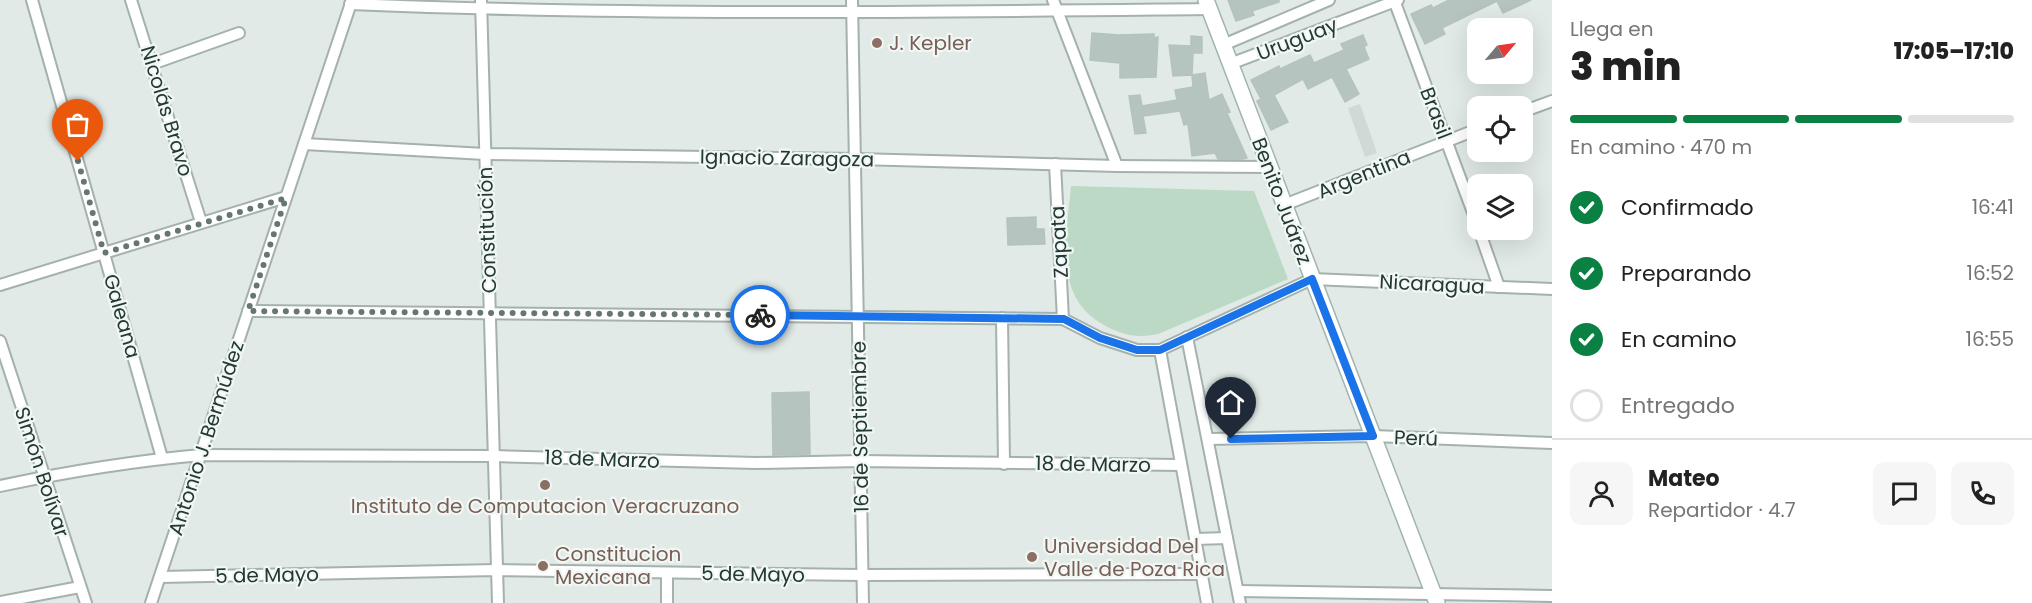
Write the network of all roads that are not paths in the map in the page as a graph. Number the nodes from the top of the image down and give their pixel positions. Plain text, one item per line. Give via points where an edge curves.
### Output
1 (32, 0) edge
2 (131, 0) edge
3 (852, 0) edge
4 (1329, 0) edge
5 (1395, 0) edge
6 (351, 2) edge
7 (1207, 4) edge
8 (481, 5) edge
9 (1055, 5) edge
10 (852, 13) junction
11 (239, 33) dead end
12 (1223, 45) junction
13 (152, 64) junction
14 (1230, 64) junction
15 (1552, 101) edge
16 (1533, 108) edge
17 (1467, 133) edge
18 (1447, 141) junction
19 (304, 144) junction
20 (485, 154) junction
21 (856, 159) junction
22 (1055, 164) junction
23 (1117, 166) junction
24 (1270, 167) junction
25 (1467, 197) edge
26 (286, 198) junction
27 (1284, 205) junction
28 (201, 222) junction
29 (1482, 240) edge
30 (104, 253) junction
31 (1312, 279) junction
32 (0, 285) edge
33 (1499, 287) junction
34 (1552, 289) edge
35 (248, 311) junction
36 (489, 313) junction
37 (858, 316) junction
38 (1002, 318) junction
39 (1064, 319) junction
40 (1187, 337) junction
41 (0, 341) edge
42 (1160, 350) junction
43 (1373, 436) junction
44 (1208, 440) junction
45 (1552, 443) edge
46 (201, 455) junction
47 (493, 456) junction
48 (162, 458) junction
49 (861, 462) junction
50 (1004, 464) junction
51 (1181, 465) junction
52 (44, 477) junction
53 (0, 486) edge
54 (1227, 538) junction
55 (1195, 539) junction
56 (497, 570) junction
57 (667, 573) junction
58 (1201, 574) junction
59 (862, 575) junction
60 (160, 577) junction
61 (80, 587) junction
62 (1238, 591) junction
63 (1552, 597) edge
64 (1435, 599) edge
65 (0, 602) edge
66 (86, 603) edge
67 (151, 603) edge
68 (498, 603) edge
69 (668, 603) edge
70 (863, 603) edge
71 (1207, 603) edge
72 (1240, 603) edge

1 - 30 street, Galeana
2 - 13 street, Nicolás Bravo
3 - 10 street, 16 de Septiembre
4 - 12 street, Uruguay
5 - 14 street, Uruguay
5 - 18 street, Brasil
6 - 8 street
6 - 19 street, Antonio J. Bermúdez
7 - 9 street
7 - 12 street, Benito Juárez
8 - 10 street
8 - 20 street, Constitución
9 - 10 street
9 - 23 street
10 - 21 street, 16 de Septiembre
11 - 13 street
12 - 14 street, Benito Juárez
13 - 28 street, Nicolás Bravo
14 - 24 street, Benito Juárez
15 - 16 street
17 - 18 street, Argentina
18 - 25 street, Brasil
18 - 27 street, Argentina
19 - 20 street, Ignacio Zaragoza
19 - 26 street, Antonio J. Bermúdez
20 - 21 street, Ignacio Zaragoza
20 - 36 street, Constitución
21 - 22 street, Ignacio Zaragoza
21 - 37 street, 16 de Septiembre
22 - 23 street, Ignacio Zaragoza
22 - 39 street, Zapata
23 - 24 street, Ignacio Zaragoza
24 - 27 street, Benito Juárez
26 - 28 street
26 - 35 street, Antonio J. Bermúdez
27 - 31 street, Benito Juárez
28 - 30 street
29 - 33 street, Brasil
30 - 32 street
30 - 48 street, Galeana
31 - 33 street, Nicaragua
31 - 40 street
31 - 43 street, Benito Juárez
33 - 34 street, Nicaragua
35 - 36 street
35 - 46 street, Antonio J. Bermúdez
36 - 37 street
36 - 47 street, Constitución
37 - 38 street
37 - 49 street, 16 de Septiembre
38 - 39 street
38 - 50 street
39 - 42 street via 1100,338 1137,350
40 - 42 street
40 - 44 street
41 - 52 street, Simón Bolívar
42 - 51 street
43 - 44 street, Perú
43 - 45 street, Perú
43 - 64 street, Benito Juárez
44 - 54 street
46 - 47 street, 18 de Marzo
46 - 48 street, 18 de Marzo
46 - 60 street, Antonio J. Bermúdez
47 - 49 street, 18 de Marzo
47 - 56 street, Constitución
48 - 52 street, 18 de Marzo
49 - 50 street, 18 de Marzo
49 - 59 street, 16 de Septiembre
50 - 51 street, 18 de Marzo
51 - 55 street
52 - 53 street, 18 de Marzo
52 - 61 street, Simón Bolívar
54 - 55 street
54 - 62 street
55 - 58 street
56 - 57 street, 5 de Mayo
56 - 60 street, 5 de Mayo
56 - 68 street, Constitución
57 - 59 street, 5 de Mayo
57 - 69 street
58 - 59 street, 5 de Mayo
58 - 71 street
59 - 70 street, 16 de Septiembre
60 - 67 street, Antonio J. Bermúdez
61 - 65 street
61 - 66 street, Simón Bolívar
62 - 64 street
62 - 72 street
63 - 64 street

